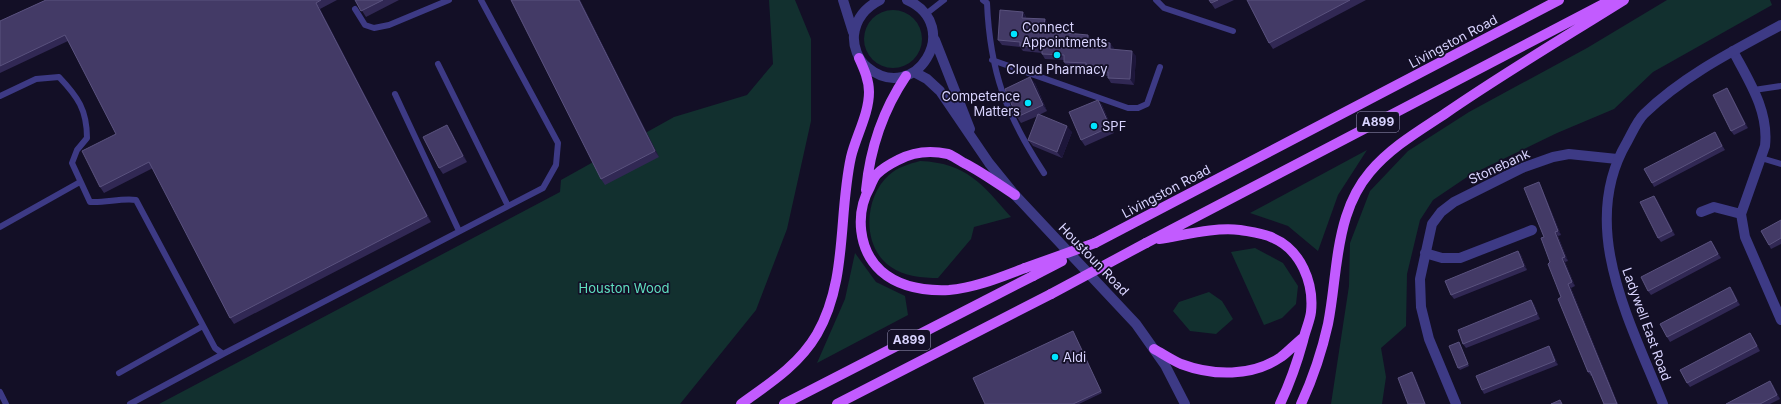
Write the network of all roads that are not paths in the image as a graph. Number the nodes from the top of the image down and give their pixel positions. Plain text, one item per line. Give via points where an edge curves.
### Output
1 (449, 0) edge
2 (481, 0) edge
3 (843, 0) edge
4 (907, 0) edge
5 (944, 0) edge
6 (983, 0) edge
7 (1156, 0) edge
8 (1559, 0) edge
9 (1611, 0) edge
10 (1624, 0) edge
11 (875, 1) edge
12 (355, 9) edge
13 (926, 14) junction
14 (1781, 25) edge
15 (1233, 31) dead end
16 (854, 36) junction
17 (934, 36) junction
18 (1733, 51) junction
19 (859, 58) junction
20 (992, 60) junction
21 (438, 64) dead end
22 (1160, 67) dead end
23 (910, 74) junction
24 (1781, 86) edge
25 (1754, 90) junction
26 (395, 94) dead end
27 (0, 96) edge
28 (974, 140) junction
29 (1761, 158) junction
30 (1617, 159) junction
31 (1781, 164) edge
32 (1044, 173) dead end
33 (80, 182) junction
34 (865, 194) junction
35 (1015, 195) junction
36 (508, 206) junction
37 (1701, 212) dead end
38 (1741, 214) junction
39 (0, 227) edge
40 (1532, 230) dead end
41 (459, 231) junction
42 (1148, 242) junction
43 (1095, 243) junction
44 (1425, 253) junction
45 (1781, 320) edge
46 (203, 326) junction
47 (1304, 336) junction
48 (1154, 349) junction
49 (223, 354) junction
50 (119, 373) dead end
51 (0, 392) edge
52 (6, 404) edge
53 (130, 404) edge
54 (742, 404) edge
55 (784, 404) edge
56 (837, 404) edge
57 (1185, 404) edge
58 (1280, 404) edge
59 (1301, 404) edge
60 (1456, 404) edge
61 (1663, 404) edge

1 - 12 lane via 389,25 374,28 365,25
2 - 36 lane via 558,143 556,165 543,188
3 - 16 street
4 - 13 street
5 - 13 lane
6 - 20 lane via 987,3
7 - 15 lane via 1164,8
8 - 43 main road, Livingston Road / A899
9 - 42 main road, A899
10 - 59 main road via 1401,142 1369,172 1346,217 1328,324 1319,357
11 - 16 street via 859,17
13 - 17 street, Houstoun Road
14 - 18 street, Ladywell East Road
16 - 19 street
17 - 23 street via 929,57
17 - 28 street, Houstoun Road
18 - 25 street
18 - 30 street, Ladywell East Road via 1684,81 1643,115
19 - 23 street via 879,75 895,78
19 - 54 main road via 868,78 869,94 848,176 840,261 831,303 816,335 802,354 786,370
20 - 22 lane via 1128,108 1138,108 1147,104
20 - 32 lane via 1002,94 1015,124
21 - 36 lane
23 - 28 street, Houstoun Road via 927,79 940,91
23 - 34 main road via 889,104 875,142
24 - 25 lane
25 - 29 street via 1762,112 1766,137
26 - 41 lane
27 - 33 lane via 36,79 59,77 76,95 87,123 87,138 77,150 72,163
28 - 35 street, Houstoun Road
29 - 31 lane
29 - 38 street
30 - 44 street, Stonebank via 1569,154 1522,168 1496,180 1454,202 1441,212 1432,224
30 - 61 street, Ladywell East Road via 1606,210 1606,241 1621,299
33 - 39 lane
33 - 46 lane via 90,202 103,203 128,198 136,200
34 - 35 main road via 876,175 890,164 910,154 929,152 948,154 982,172
34 - 43 main road, bridge via 861,235 865,246 880,270 907,285 951,290 998,279
35 - 48 street, Houstoun Road via 1122,307
36 - 41 lane
37 - 38 street via 1714,207
38 - 45 street via 1745,237
40 - 44 street via 1460,258 1442,258
41 - 49 lane
42 - 47 main road via 1222,230 1240,230 1273,238 1283,244 1303,266 1308,279 1311,312
42 - 56 main road, A899, bridge
43 - 55 main road, Livingston Road / A899, bridge
44 - 60 street, Stonebank via 1420,279 1421,307 1429,339
46 - 49 lane via 215,348
46 - 50 lane
47 - 48 main road via 1281,357 1263,367 1237,373 1211,371 1180,364
47 - 58 main road via 1292,378
48 - 57 street, Houstoun Road
49 - 53 lane
51 - 52 lane

